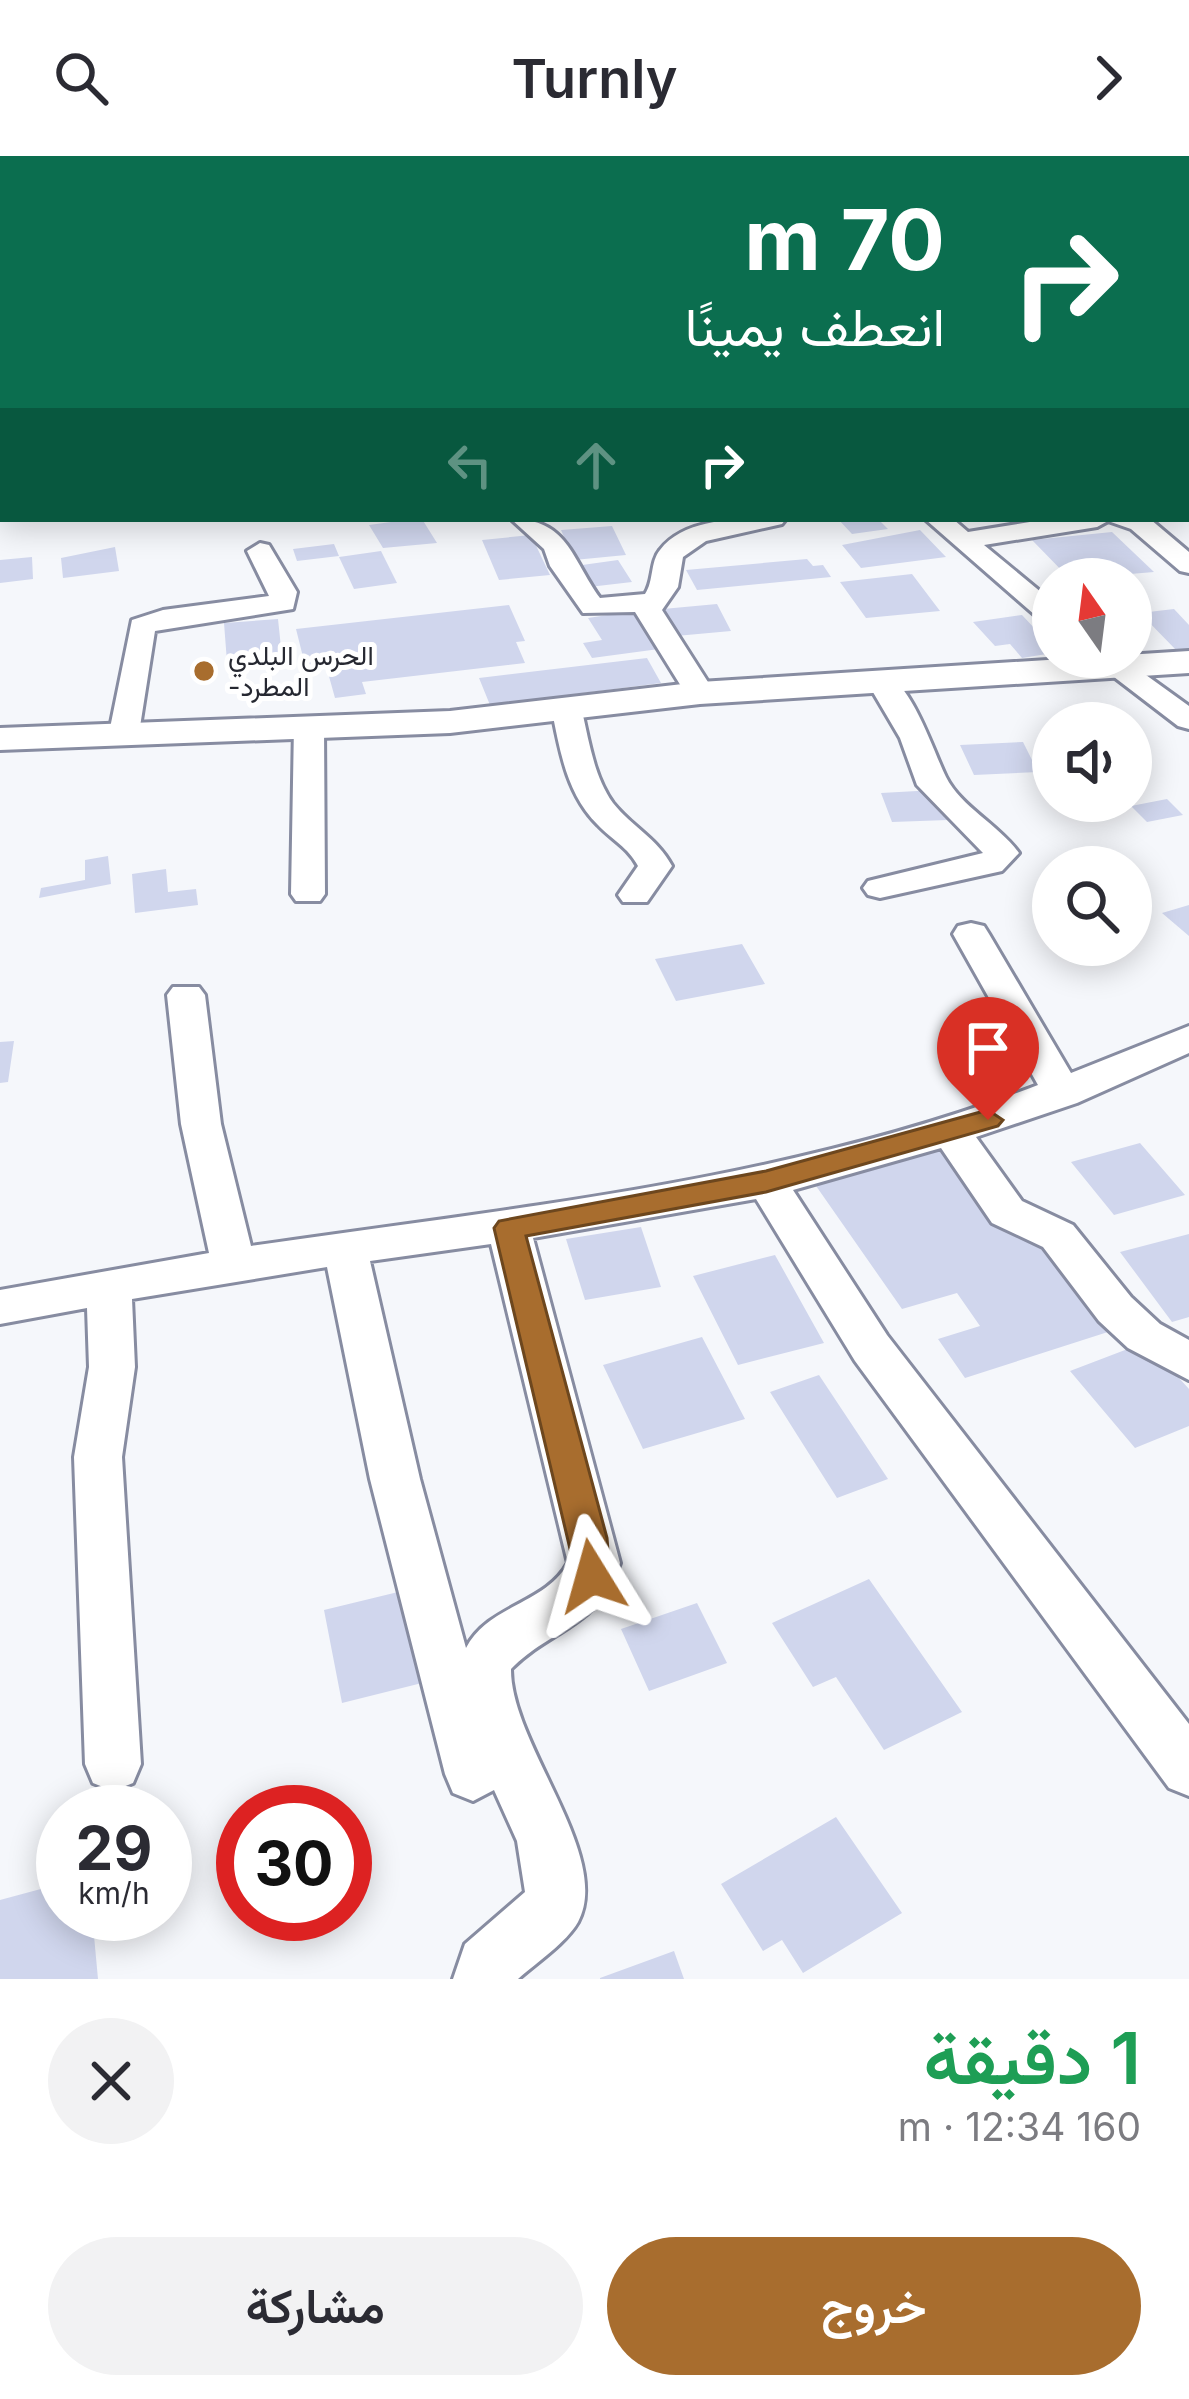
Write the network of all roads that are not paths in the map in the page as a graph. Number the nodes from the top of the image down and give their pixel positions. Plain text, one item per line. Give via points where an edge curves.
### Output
1 (528, 522) edge
2 (760, 522) edge
3 (942, 522) edge
4 (1078, 522) edge
5 (1126, 522) edge
6 (964, 540) junction
7 (260, 551) dead end
8 (1189, 566) edge
9 (1032, 598) edge
10 (651, 602) junction
11 (1152, 662) edge
12 (1189, 662) edge
13 (1032, 668) edge
14 (1131, 678) edge
15 (882, 682) junction
16 (700, 693) junction
17 (567, 711) junction
18 (1189, 720) edge
19 (309, 726) junction
20 (124, 734) junction
21 (0, 739) edge
22 (880, 888) dead end
23 (308, 894) dead end
24 (634, 895) dead end
25 (971, 934) dead end
26 (186, 995) dead end
27 (1189, 1038) edge
28 (1063, 1094) junction
29 (951, 1132) junction
30 (766, 1181) junction
31 (509, 1228) junction
32 (345, 1248) junction
33 (235, 1264) junction
34 (109, 1289) junction
35 (0, 1307) edge
36 (1189, 1362) edge
37 (113, 1764) dead end
38 (1189, 1769) edge
39 (472, 1774) dead end
40 (484, 1979) edge

1 - 10 street via 556,546 593,607
2 - 10 street via 698,536 670,554 664,587
3 - 6 street
4 - 6 street
5 - 8 street via 1160,538
6 - 9 street
7 - 20 street via 284,592 280,605 142,626
10 - 16 street via 648,610
11 - 12 street
13 - 15 street
14 - 18 street
15 - 16 street
15 - 22 street via 933,785 1002,856
16 - 17 street
17 - 19 street
17 - 24 street via 588,784 607,816 643,841 655,866
19 - 20 street
19 - 23 street
20 - 21 street
25 - 28 street
26 - 33 street via 201,1124
27 - 28 street
28 - 29 street
29 - 30 street
29 - 36 street via 1006,1212 1058,1237 1115,1309
30 - 31 street
30 - 38 street via 871,1348
31 - 32 street
31 - 40 street via 594,1563 586,1587 498,1646 485,1664 495,1724 545,1840 555,1905 488,1966
32 - 33 street
32 - 39 street
33 - 34 street
34 - 35 street
34 - 37 street via 112,1367 98,1457

